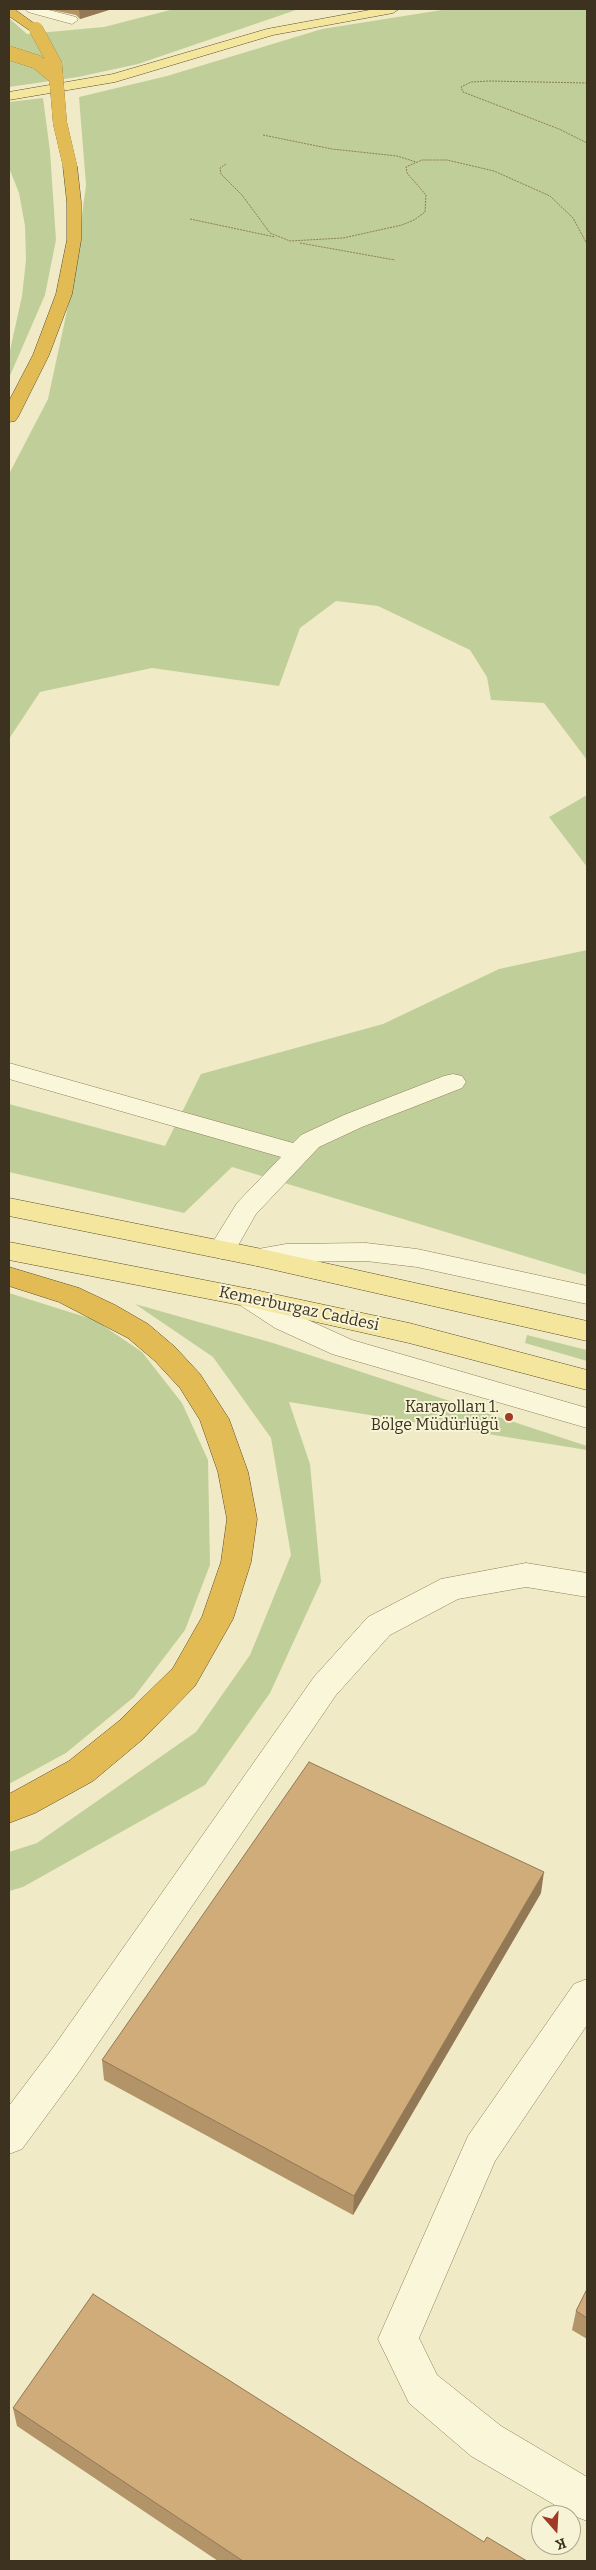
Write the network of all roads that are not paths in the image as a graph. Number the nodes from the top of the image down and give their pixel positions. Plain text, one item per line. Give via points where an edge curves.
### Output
1 (32, 9) edge
2 (329, 9) edge
3 (393, 9) edge
4 (9, 11) edge
5 (72, 20) dead end
6 (272, 32) junction
7 (9, 54) edge
8 (54, 76) junction
9 (9, 96) edge
10 (9, 417) edge
11 (9, 1071) edge
12 (453, 1082) dead end
13 (298, 1153) junction
14 (9, 1207) edge
15 (222, 1250) junction
16 (9, 1251) edge
17 (257, 1256) junction
18 (9, 1276) edge
19 (587, 1295) edge
20 (250, 1298) junction
21 (587, 1331) edge
22 (587, 1380) edge
23 (587, 1418) edge
24 (587, 1585) edge
25 (9, 1809) edge
26 (587, 1995) edge
27 (9, 2136) edge
28 (587, 2500) edge

1 - 5 lane
2 - 6 main road
3 - 6 main road
4 - 8 highway, bridge via 36,29 51,52
6 - 9 main road via 116,78
7 - 8 highway, bridge via 37,62
8 - 10 highway, bridge via 70,166 74,240 64,294 41,355
11 - 13 lane
12 - 13 lane via 310,1141
13 - 15 lane via 246,1209
14 - 15 main road
15 - 17 main road
16 - 20 main road, Kemerburgaz Caddesi
17 - 19 lane via 366,1252 417,1258
17 - 21 main road
18 - 25 highway via 69,1295 105,1312 138,1331 190,1380 214,1419 234,1472 242,1519 236,1562 217,1618 184,1677 131,1730 81,1771
20 - 22 main road, Kemerburgaz Caddesi via 409,1333
20 - 23 lane via 284,1321 342,1347
24 - 27 lane via 526,1575 452,1588 379,1626 325,1686 65,2061
26 - 28 lane via 481,2150 398,2339 423,2389 486,2440

